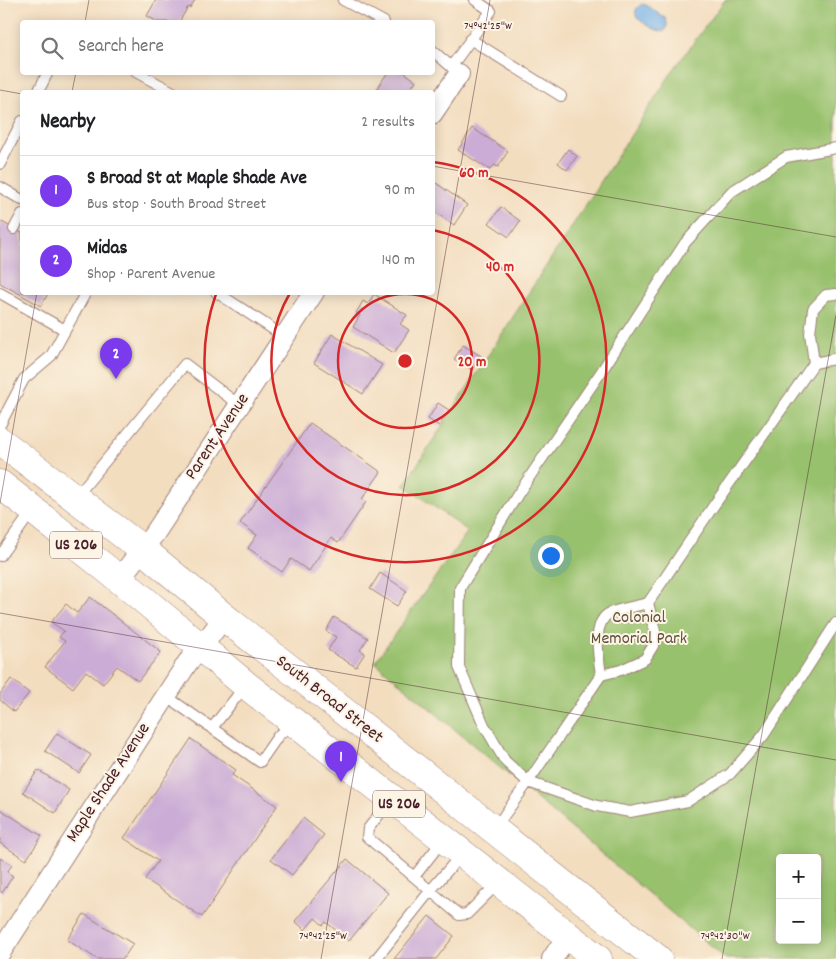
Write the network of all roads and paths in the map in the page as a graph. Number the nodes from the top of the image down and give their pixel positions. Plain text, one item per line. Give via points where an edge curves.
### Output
1 (343, 0) edge
2 (475, 0) edge
3 (380, 20) edge
4 (470, 39) junction
5 (435, 53) edge
6 (455, 70) junction
7 (46, 75) edge
8 (142, 75) edge
9 (39, 90) edge
10 (169, 90) edge
11 (561, 96) dead end
12 (435, 108) edge
13 (20, 125) edge
14 (836, 148) edge
15 (0, 164) edge
16 (0, 187) edge
17 (20, 199) edge
18 (20, 218) edge
19 (14, 229) dead end
20 (0, 293) edge
21 (836, 294) edge
22 (84, 295) edge
23 (221, 295) edge
24 (312, 295) edge
25 (65, 330) junction
26 (285, 336) junction
27 (836, 358) edge
28 (814, 363) junction
29 (239, 405) junction
30 (0, 424) edge
31 (0, 441) edge
32 (0, 484) edge
33 (76, 498) junction
34 (33, 510) junction
35 (142, 549) junction
36 (0, 556) edge
37 (119, 579) junction
38 (648, 603) junction
39 (224, 617) junction
40 (836, 623) edge
41 (201, 648) junction
42 (601, 675) junction
43 (246, 685) junction
44 (166, 696) junction
45 (294, 722) junction
46 (212, 728) junction
47 (528, 782) junction
48 (392, 798) junction
49 (494, 830) junction
50 (453, 846) junction
51 (414, 877) junction
52 (499, 882) junction
53 (430, 891) junction
54 (568, 935) junction
55 (0, 953) edge
56 (376, 959) edge
57 (552, 959) edge
58 (598, 959) edge
59 (658, 959) edge

1 - 3 lane
2 - 4 lane via 491,11
4 - 6 lane
4 - 11 lane
5 - 6 lane
6 - 12 street
7 - 9 lane
8 - 10 lane
13 - 15 lane
14 - 47 lane via 786,156 732,192 686,243 518,494 460,588 459,667 484,725 505,761
16 - 17 lane
18 - 19 lane
20 - 25 lane via 26,302
21 - 28 lane via 826,295 813,309 810,333
22 - 25 lane
23 - 26 lane
24 - 26 street, Parent Avenue
25 - 30 lane via 51,356 24,379
26 - 29 street, Parent Avenue
27 - 28 lane
28 - 38 lane
29 - 33 lane via 185,364
29 - 35 street, Parent Avenue
31 - 33 main road, South Broad Street / US 206
32 - 34 main road, US 206
33 - 35 main road, South Broad Street / US 206
34 - 36 lane
34 - 37 main road, US 206
35 - 37 street, Parent Avenue
35 - 39 main road, South Broad Street / US 206
37 - 41 main road, US 206
38 - 42 lane via 608,614 599,625 597,641
38 - 42 lane via 655,631 649,653 645,659 629,667
39 - 41 street, Maple Shade Avenue
39 - 49 main road, South Broad Street / US 206
40 - 47 lane via 764,735 730,774 688,801 630,812 597,806
41 - 43 main road, US 206
41 - 44 street, Maple Shade Avenue
42 - 47 lane
43 - 45 main road, US 206
43 - 46 lane
44 - 46 lane
44 - 55 street, Maple Shade Avenue
45 - 46 lane via 278,736 260,762
45 - 48 main road, US 206
47 - 49 lane
48 - 50 main road, US 206
48 - 51 lane via 368,829 367,837
49 - 59 main road, South Broad Street / US 206
50 - 51 lane
50 - 52 main road, US 206
50 - 53 lane
51 - 53 lane
52 - 53 lane via 467,914 459,915
52 - 54 main road, US 206
53 - 56 lane
54 - 57 street
54 - 58 main road, US 206

